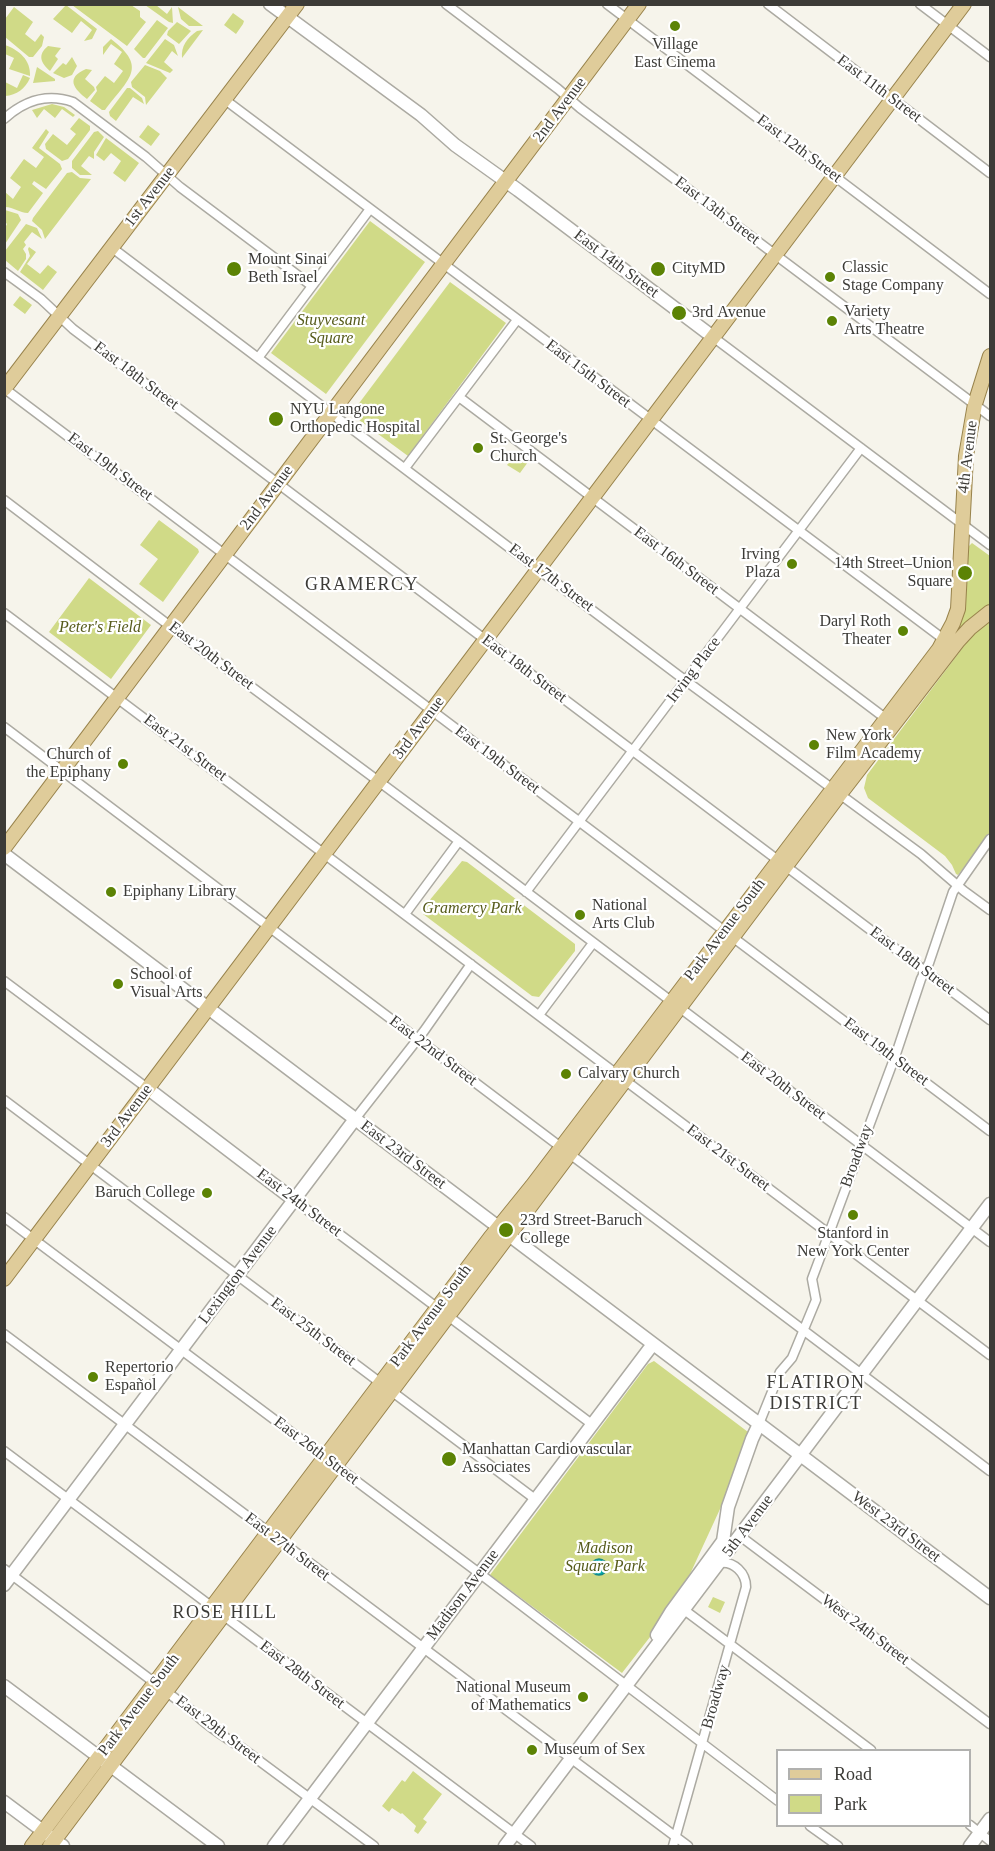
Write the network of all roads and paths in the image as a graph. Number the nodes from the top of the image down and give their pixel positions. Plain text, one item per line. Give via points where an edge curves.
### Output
1 (270, 4) edge
2 (297, 4) edge
3 (446, 4) edge
4 (607, 4) edge
5 (639, 4) edge
6 (768, 4) edge
7 (920, 4) edge
8 (964, 4) edge
9 (287, 17) junction
10 (628, 20) junction
11 (948, 26) junction
12 (990, 57) edge
13 (568, 98) junction
14 (224, 99) junction
15 (893, 99) junction
16 (4, 119) edge
17 (990, 173) edge
18 (167, 176) junction
19 (835, 176) junction
20 (506, 182) junction
21 (370, 209) junction
22 (111, 247) junction
23 (775, 255) junction
24 (444, 264) junction
25 (4, 272) edge
26 (312, 286) junction
27 (990, 294) edge
28 (59, 316) junction
29 (518, 320) junction
30 (713, 337) junction
31 (990, 356) edge
32 (258, 358) junction
33 (5, 389) edge
34 (459, 397) junction
35 (975, 404) junction
36 (332, 413) junction
37 (990, 416) edge
38 (651, 420) junction
39 (861, 448) junction
40 (405, 468) junction
41 (278, 484) junction
42 (592, 498) junction
43 (4, 500) edge
44 (962, 524) junction
45 (799, 531) junction
46 (990, 545) edge
47 (225, 554) junction
48 (539, 569) junction
49 (740, 609) junction
50 (990, 612) edge
51 (4, 613) edge
52 (171, 626) junction
53 (485, 640) junction
54 (949, 644) junction
55 (686, 681) junction
56 (117, 697) junction
57 (432, 711) junction
58 (890, 722) junction
59 (4, 727) edge
60 (633, 751) junction
61 (62, 771) junction
62 (378, 782) junction
63 (836, 791) junction
64 (579, 822) junction
65 (990, 839) edge
66 (459, 841) junction
67 (4, 848) edge
68 (324, 853) junction
69 (4, 854) edge
70 (782, 863) junction
71 (957, 884) junction
72 (526, 892) junction
73 (990, 910) edge
74 (405, 914) junction
75 (268, 927) junction
76 (729, 934) junction
77 (594, 943) junction
78 (471, 963) junction
79 (925, 971) junction
80 (4, 981) edge
81 (675, 1005) junction
82 (207, 1008) junction
83 (539, 1015) junction
84 (990, 1020) edge
85 (417, 1039) junction
86 (894, 1058) junction
87 (621, 1077) junction
88 (147, 1088) junction
89 (4, 1100) edge
90 (355, 1119) junction
91 (990, 1131) edge
92 (861, 1144) junction
93 (565, 1151) junction
94 (91, 1164) junction
95 (294, 1200) junction
96 (990, 1204) edge
97 (4, 1217) edge
98 (972, 1228) junction
99 (503, 1231) junction
100 (829, 1234) junction
101 (34, 1240) junction
102 (990, 1242) edge
103 (238, 1275) junction
104 (4, 1279) edge
105 (918, 1301) junction
106 (443, 1311) junction
107 (803, 1330) junction
108 (4, 1334) edge
109 (653, 1344) junction
110 (182, 1350) junction
111 (990, 1355) edge
112 (862, 1375) junction
113 (381, 1383) junction
114 (393, 1391) junction
115 (759, 1424) junction
116 (125, 1425) junction
117 (593, 1425) junction
118 (4, 1451) edge
119 (802, 1455) junction
120 (324, 1458) junction
121 (336, 1466) junction
122 (990, 1471) edge
123 (536, 1499) junction
124 (69, 1500) junction
125 (268, 1533) junction
126 (740, 1536) junction
127 (280, 1541) junction
128 (720, 1563) junction
129 (479, 1573) junction
130 (7, 1576) edge
131 (990, 1598) edge
132 (681, 1607) junction
133 (212, 1608) junction
134 (223, 1617) junction
135 (731, 1645) junction
136 (422, 1649) junction
137 (155, 1683) junction
138 (4, 1686) edge
139 (626, 1686) junction
140 (167, 1692) junction
141 (366, 1723) junction
142 (990, 1724) edge
143 (703, 1745) junction
144 (869, 1749) edge
145 (570, 1760) junction
146 (105, 1762) junction
147 (310, 1798) junction
148 (776, 1800) edge
149 (4, 1802) edge
150 (990, 1819) edge
151 (971, 1826) edge
152 (811, 1827) edge
153 (514, 1834) junction
154 (676, 1837) junction
155 (985, 1837) edge
156 (53, 1841) edge
157 (32, 1846) edge
158 (218, 1846) edge
159 (274, 1846) edge
160 (374, 1846) edge
161 (505, 1846) edge
162 (531, 1846) edge
163 (673, 1846) edge
164 (688, 1846) edge
165 (838, 1846) edge
166 (970, 1846) edge

1 - 9 main road, East 14th Street
2 - 9 main road, 1st Avenue
3 - 13 street, East 13th Street
4 - 10 street, East 12th Street
5 - 10 main road, 2nd Avenue
6 - 15 street, East 11th Street
7 - 11 street
8 - 11 main road, 3rd Avenue
9 - 14 main road, 1st Avenue
9 - 20 main road, East 14th Street
10 - 13 main road, 2nd Avenue
10 - 19 street, East 12th Street
11 - 12 street
11 - 15 main road, 3rd Avenue
13 - 20 main road, 2nd Avenue
13 - 23 street, East 13th Street
14 - 18 main road, 1st Avenue
14 - 21 street, East 15th Street
15 - 17 street, East 11th Street
15 - 19 main road, 3rd Avenue
16 - 18 street via 39,98 62,98 73,102
18 - 22 main road, 1st Avenue
18 - 26 street
19 - 23 main road, 3rd Avenue
19 - 27 street, East 12th Street
20 - 24 main road, 2nd Avenue
20 - 30 main road, East 14th Street
21 - 24 street, East 15th Street
21 - 26 street
22 - 28 main road, 1st Avenue
22 - 32 street, East 17th Street
23 - 30 main road, 3rd Avenue
23 - 35 street, East 13th Street
24 - 29 street, East 15th Street
24 - 36 main road, 2nd Avenue
25 - 28 street, East 18th Street
26 - 32 street
28 - 33 main road, 1st Avenue
28 - 41 street, East 18th Street
29 - 34 street
29 - 38 street, East 15th Street
30 - 38 main road, 3rd Avenue
30 - 39 street, East 14th Street
31 - 35 main road, 4th Avenue
32 - 36 street, East 17th Street
33 - 47 street, East 19th Street
34 - 40 street
34 - 42 street, East 16th Street
35 - 37 street, East 13th Street
35 - 44 main road, 4th Avenue via 965,463
36 - 40 street, East 17th Street
36 - 41 main road, 2nd Avenue
38 - 42 main road, 3rd Avenue
38 - 45 street, East 15th Street
39 - 44 street, East 14th Street
39 - 45 street, Irving Place
40 - 48 street, East 17th Street
41 - 47 main road, 2nd Avenue
41 - 53 street, East 18th Street
42 - 48 main road, 3rd Avenue
42 - 49 street, East 16th Street
43 - 52 street, East 20th Street
44 - 46 street, East 14th Street
44 - 54 main road, 4th Avenue via 959,605
45 - 49 street, Irving Place
45 - 54 street, East 15th Street
47 - 52 main road, 2nd Avenue
47 - 57 street, East 19th Street
48 - 53 main road, 3rd Avenue
48 - 55 street, East 17th Street
49 - 55 street, Irving Place
49 - 58 street, East 16th Street
50 - 54 main road
51 - 56 street, East 21st Street
52 - 56 main road, 2nd Avenue
52 - 62 street, East 20th Street
53 - 57 main road, 3rd Avenue
53 - 60 street, East 18th Street
54 - 58 main road, Park Avenue South
55 - 60 street, Irving Place
55 - 63 street, East 17th Street
56 - 61 main road, 2nd Avenue
56 - 68 street, East 21st Street
57 - 62 main road, 3rd Avenue
57 - 64 street, East 19th Street
58 - 63 main road, Park Avenue South
59 - 61 street, East 22nd Street
60 - 64 street, Irving Place
60 - 70 street, East 18th Street
61 - 67 main road, 2nd Avenue
61 - 75 street, East 22nd Street
62 - 66 street, East 20th Street
62 - 68 main road, 3rd Avenue
63 - 70 main road, Park Avenue South
63 - 71 street, East 17th Street
64 - 72 street, Irving Place
64 - 76 street, East 19th Street
65 - 71 street, Broadway
66 - 72 street, East 20th Street
66 - 74 street
68 - 74 street, East 21st Street
68 - 75 main road, 3rd Avenue
69 - 82 main road, East 23rd Street
70 - 76 main road, Park Avenue South
70 - 79 street, East 18th Street
71 - 73 street, East 17th Street
71 - 79 street, Broadway
72 - 77 street, East 20th Street
74 - 78 street, East 21st Street
75 - 82 main road, 3rd Avenue
75 - 85 street, East 22nd Street
76 - 81 main road, Park Avenue South
76 - 86 street, East 19th Street
77 - 81 street, East 20th Street
77 - 83 street
78 - 83 street, East 21st Street
78 - 85 street, Lexington Avenue
79 - 84 street, East 18th Street
79 - 86 street, Broadway
80 - 88 street, East 24th Street
81 - 87 main road, Park Avenue South
81 - 92 street, East 20th Street
82 - 88 main road, 3rd Avenue
82 - 90 main road, East 23rd Street
83 - 87 street, East 21st Street
85 - 90 street, Lexington Avenue
85 - 93 street, East 22nd Street
86 - 91 street, East 19th Street
86 - 92 street, Broadway
87 - 93 main road, Park Avenue South
87 - 100 street, East 21st Street
88 - 94 main road, 3rd Avenue
88 - 95 main road, East 24th Street
89 - 94 street, East 25th Street
90 - 95 main road, Lexington Avenue
90 - 99 main road, East 23rd Street
92 - 98 street, East 20th Street
92 - 100 street, Broadway
93 - 99 main road, Park Avenue South
93 - 107 street, East 22nd Street
94 - 101 main road, 3rd Avenue
94 - 103 street, East 25th Street
95 - 103 main road, Lexington Avenue
95 - 106 street, East 24th Street
96 - 98 main road, 5th Avenue
97 - 101 street, East 26th Street
98 - 102 street, East 20th Street
98 - 105 main road, 5th Avenue
99 - 106 main road, Park Avenue South
99 - 109 main road, East 23rd Street
100 - 105 street, East 21st Street
100 - 107 street, Broadway via 812,1279 816,1295
101 - 104 main road, 3rd Avenue
101 - 110 street, East 26th Street
103 - 110 main road, Lexington Avenue
103 - 113 street, East 25th Street
105 - 111 street, East 21st Street
105 - 112 main road, 5th Avenue
106 - 113 main road, Park Avenue South
106 - 114 main road, Park Avenue South
106 - 117 street, East 24th Street
107 - 112 street, East 22nd Street
107 - 115 street, Broadway via 792,1358 780,1372
108 - 116 street, East 27th Street
109 - 115 main road, East 23rd Street
109 - 117 main road, Madison Avenue
110 - 116 main road, Lexington Avenue
110 - 120 street, East 26th Street
112 - 119 main road, 5th Avenue
112 - 122 street, East 22nd Street
113 - 114 street, East 25th Street
113 - 120 main road, Park Avenue South
114 - 121 main road, Park Avenue South
114 - 123 street, East 25th Street
115 - 119 main road, East 23rd Street
115 - 132 main road via 728,1507 723,1541
116 - 124 main road, Lexington Avenue
116 - 125 street, East 27th Street
117 - 123 main road, Madison Avenue
118 - 124 street, East 28th Street
119 - 126 main road, 5th Avenue
119 - 131 main road, West 23rd Street
120 - 121 street, East 26th Street
120 - 125 main road, Park Avenue South
121 - 127 main road, Park Avenue South
121 - 129 street, East 26th Street
123 - 129 main road, Madison Avenue
124 - 130 main road, Lexington Avenue
124 - 133 street, East 28th Street
125 - 127 street, East 27th Street
125 - 133 main road, Park Avenue South
126 - 128 main road, 5th Avenue
126 - 142 street, West 24th Street
127 - 134 main road, Park Avenue South
127 - 136 street, East 27th Street
128 - 132 main road, 5th Avenue
128 - 135 street, Broadway via 735,1567 746,1581
129 - 136 main road, Madison Avenue
129 - 139 street, East 26th Street
130 - 137 street, East 29th Street
132 - 135 street
132 - 139 main road, 5th Avenue
133 - 134 street, East 28th Street
133 - 137 main road, Park Avenue South
134 - 140 main road, Park Avenue South
134 - 141 street, East 28th Street
135 - 143 street, Broadway
135 - 144 street
136 - 141 main road, Madison Avenue
136 - 145 street, East 27th Street
137 - 140 street, East 29th Street
137 - 146 main road, Park Avenue South
138 - 146 main road
139 - 143 street, East 26th Street
139 - 145 main road, 5th Avenue
140 - 146 main road, Park Avenue South
140 - 147 street, East 29th Street via 226,1740
141 - 147 main road, Madison Avenue
141 - 153 street, East 28th Street
143 - 148 street, East 26th Street
143 - 154 street, Broadway
145 - 153 main road, 5th Avenue
145 - 154 street, East 27th Street
146 - 156 main road, Park Avenue South
146 - 158 main road
147 - 159 main road, Madison Avenue
147 - 160 street, East 29th Street
149 - 156 main road
150 - 155 main road
151 - 155 street
152 - 165 street
153 - 161 main road, 5th Avenue
153 - 162 street, East 28th Street
154 - 163 street, Broadway
154 - 164 street, East 27th Street
155 - 166 main road
156 - 157 main road, Park Avenue South

